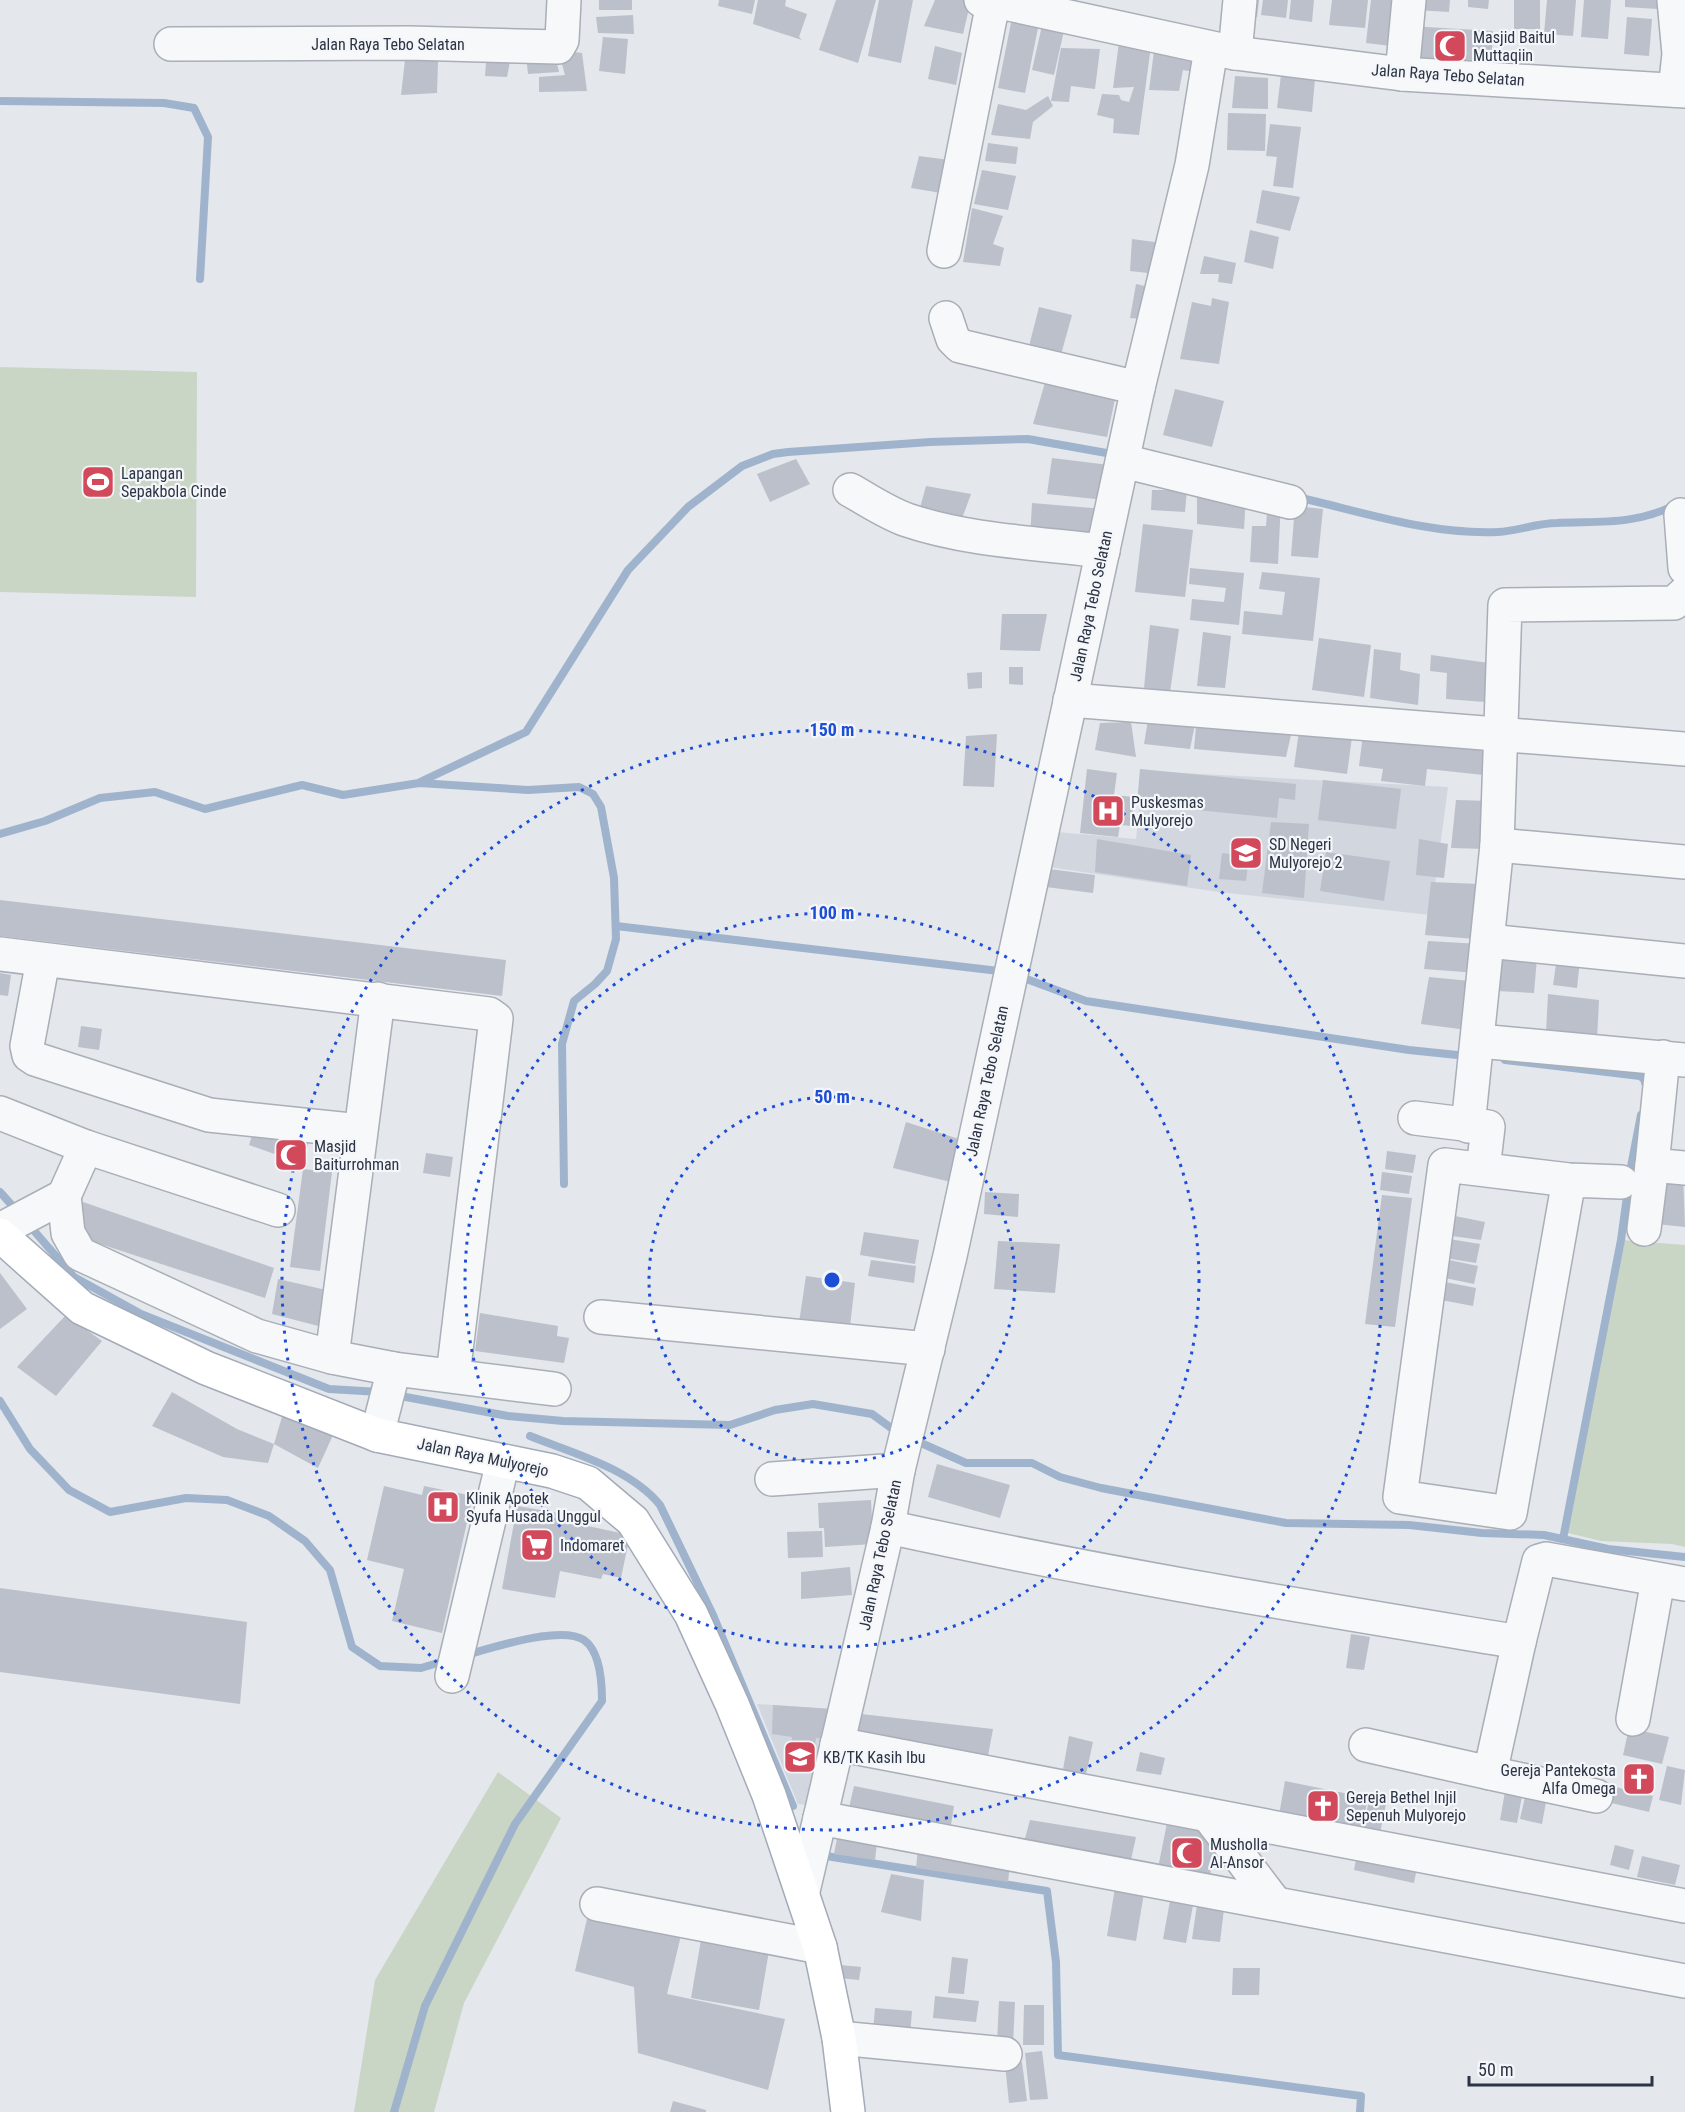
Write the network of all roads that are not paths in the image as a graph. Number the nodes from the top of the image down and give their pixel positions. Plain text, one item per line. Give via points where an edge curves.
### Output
1 (564, 0) edge
2 (1240, 0) edge
3 (1409, 0) edge
4 (1674, 0) edge
5 (998, 2) edge
6 (171, 44) dead end
7 (1223, 51) junction
8 (1402, 74) junction
9 (1680, 91) edge
10 (944, 250) dead end
11 (946, 318) dead end
12 (1138, 388) junction
13 (1123, 460) junction
14 (850, 490) dead end
15 (1290, 502) dead end
16 (1681, 515) dead end
17 (1103, 551) junction
18 (1685, 568) edge
19 (1685, 593) edge
20 (1070, 700) junction
21 (1501, 735) junction
22 (1685, 748) edge
23 (1497, 845) junction
24 (1685, 862) edge
25 (1488, 942) junction
26 (0, 954) edge
27 (43, 960) junction
28 (1685, 961) edge
29 (378, 999) junction
30 (1487, 1042) junction
31 (1674, 1059) edge
32 (0, 1113) edge
33 (1415, 1118) dead end
34 (1469, 1125) junction
35 (360, 1131) junction
36 (86, 1147) junction
37 (1445, 1165) junction
38 (1652, 1165) junction
39 (1685, 1168) edge
40 (1483, 1169) junction
41 (1569, 1180) junction
42 (1621, 1182) dead end
43 (278, 1210) dead end
44 (25, 1219) edge
45 (1644, 1229) dead end
46 (601, 1317) dead end
47 (928, 1349) junction
48 (332, 1357) junction
49 (453, 1375) junction
50 (554, 1389) dead end
51 (386, 1399) junction
52 (503, 1461) junction
53 (900, 1461) junction
54 (772, 1479) dead end
55 (888, 1527) junction
56 (1671, 1582) edge
57 (1519, 1642) junction
58 (452, 1676) dead end
59 (1633, 1719) dead end
60 (837, 1744) junction
61 (1366, 1745) dead end
62 (1490, 1773) junction
63 (1596, 1796) dead end
64 (1208, 1815) junction
65 (820, 1818) junction
66 (803, 1892) junction
67 (1275, 1903) junction
68 (597, 1904) dead end
69 (1685, 1906) edge
70 (820, 1947) junction
71 (1685, 1981) edge
72 (839, 2038) junction
73 (1005, 2054) dead end
74 (848, 2112) edge

1 - 6 street, Jalan Raya Tebo Selatan via 562,40 558,47
2 - 7 street
3 - 8 street
4 - 9 street
5 - 7 street, Jalan Raya Tebo Selatan
5 - 10 street
7 - 8 street, Jalan Raya Tebo Selatan
7 - 12 street, Jalan Raya Tebo Selatan
8 - 9 street, Jalan Raya Tebo Selatan
11 - 12 street via 953,339 960,346
12 - 13 street, Jalan Raya Tebo Selatan
13 - 15 street
13 - 17 street, Jalan Raya Tebo Selatan
14 - 17 street via 904,519 930,527
16 - 18 street
17 - 20 street, Jalan Raya Tebo Selatan
19 - 21 street via 1674,603 1505,605
20 - 21 street
20 - 47 street, Jalan Raya Tebo Selatan
21 - 22 street
21 - 23 street
23 - 24 street
23 - 25 street
25 - 28 street
25 - 30 street
26 - 27 street
27 - 29 street
27 - 35 street via 27,1046 29,1055 35,1059 209,1115
29 - 35 street
29 - 49 street via 489,1014 496,1019
30 - 31 street
30 - 34 street
31 - 38 street
32 - 36 street
33 - 34 street
34 - 37 street
34 - 40 street
35 - 48 street
36 - 43 street
36 - 44 street
37 - 40 street
37 - 41 street via 1400,1497 1510,1514
38 - 39 street
38 - 45 street
40 - 41 street
41 - 42 street
44 - 48 street via 68,1233 80,1254 256,1336
44 - 51 main road, Jalan Raya Mulyorejo via 82,1308 206,1368
46 - 47 street
47 - 53 street, Jalan Raya Tebo Selatan
48 - 51 street
49 - 50 street
49 - 51 street
51 - 52 main road, Jalan Raya Mulyorejo
52 - 58 street
52 - 66 main road, Jalan Raya Mulyorejo via 588,1483 633,1521 652,1547 691,1614 732,1704
53 - 54 street
53 - 55 street, Jalan Raya Tebo Selatan
55 - 57 street via 1119,1575
55 - 60 street, Jalan Raya Tebo Selatan
56 - 57 street via 1546,1559 1539,1561
56 - 59 street
57 - 62 street
60 - 64 street
60 - 65 street, Jalan Raya Tebo Selatan
61 - 62 street
62 - 63 street
64 - 67 street
64 - 69 street
65 - 66 street, Jalan Raya Tebo Selatan
65 - 67 street
66 - 70 main road
67 - 71 street
68 - 70 street
70 - 72 main road
72 - 73 street
72 - 74 main road

